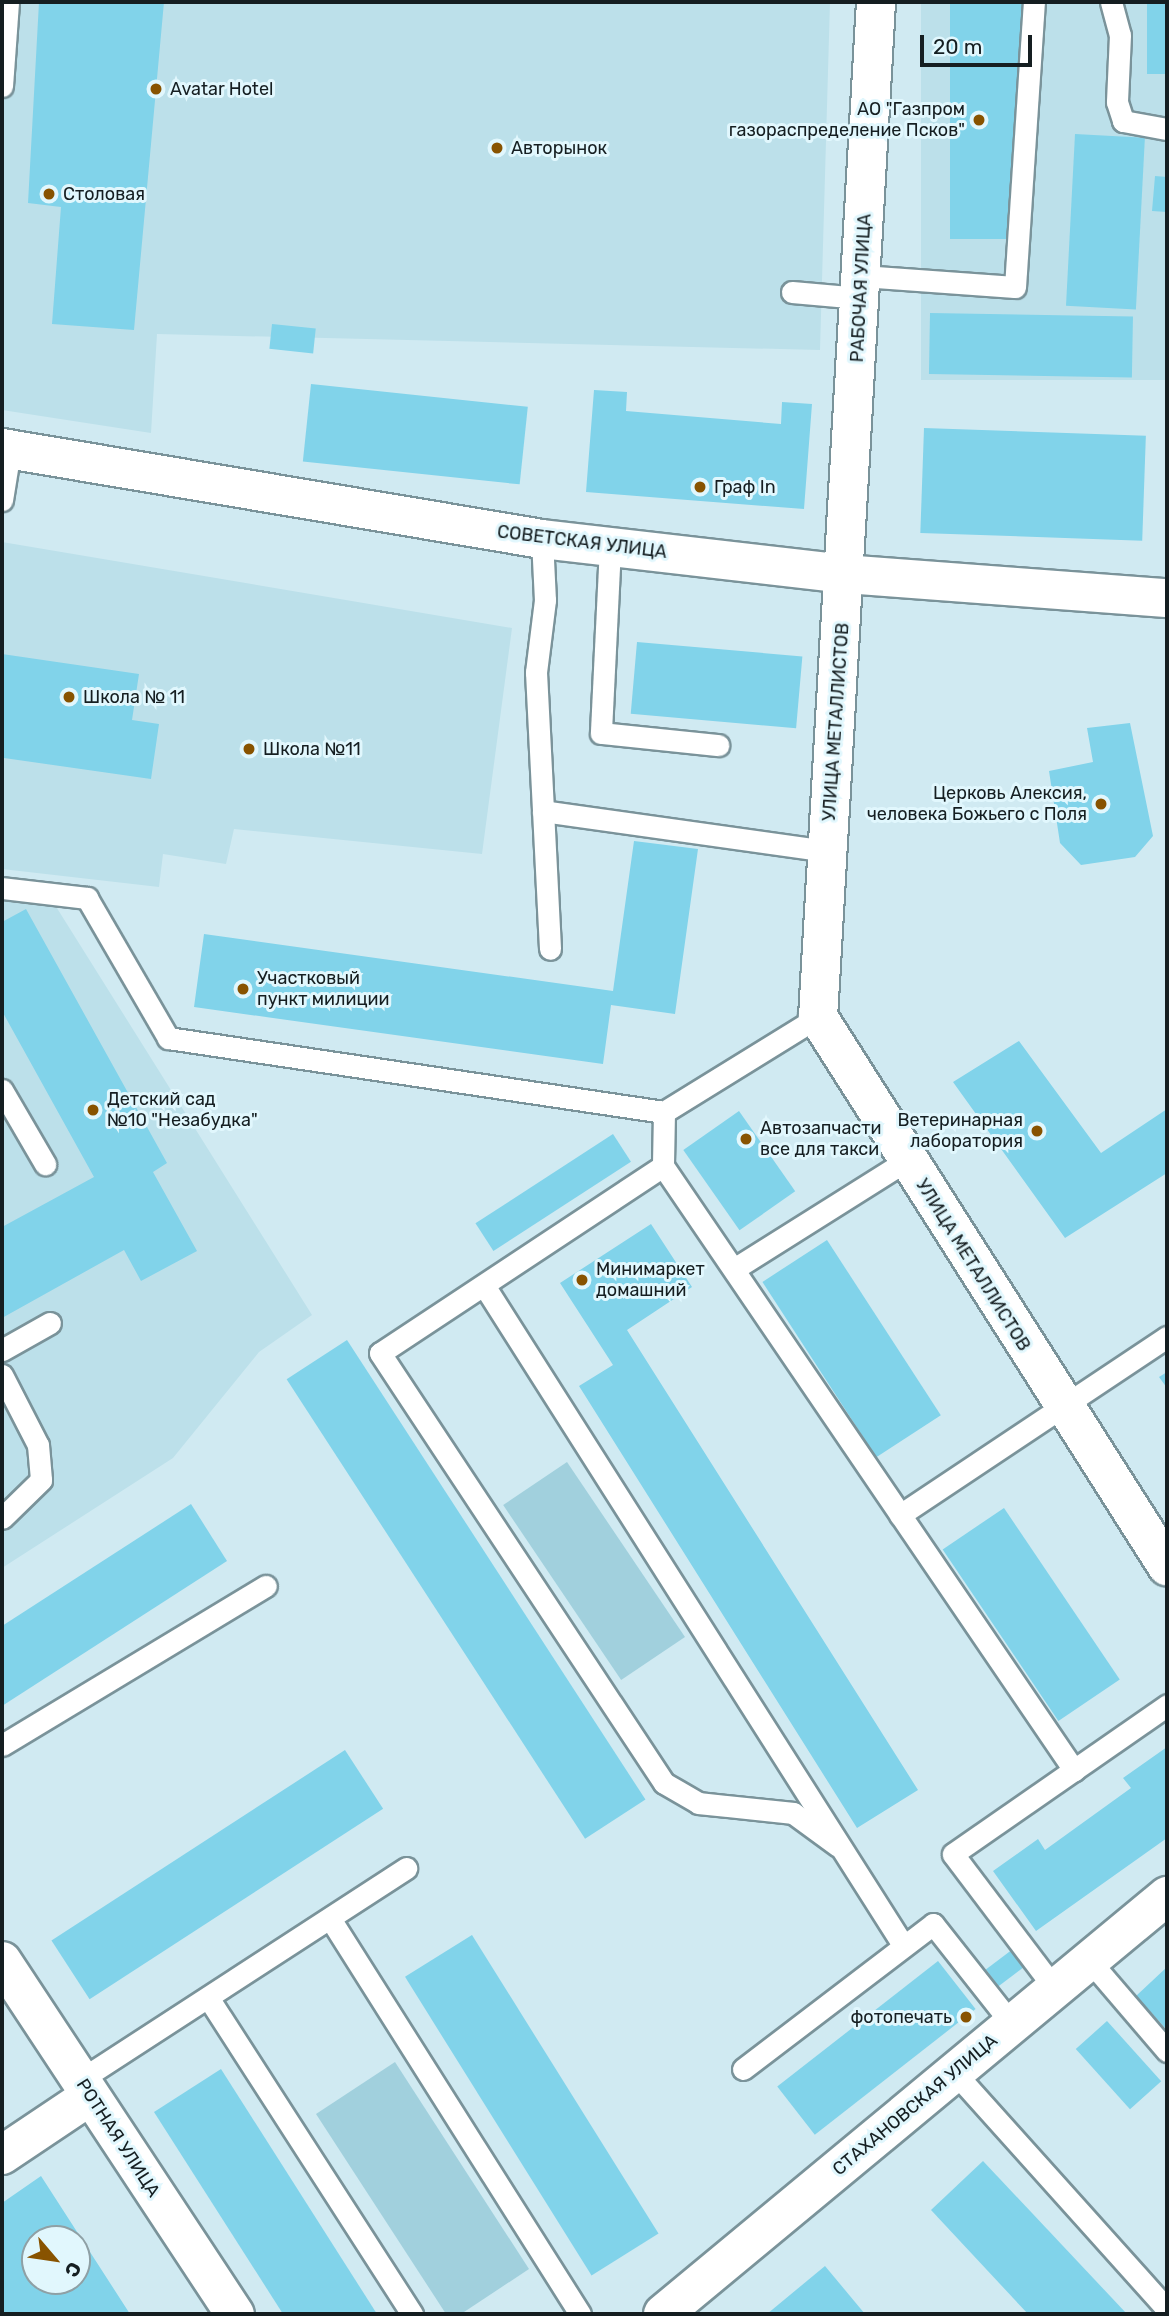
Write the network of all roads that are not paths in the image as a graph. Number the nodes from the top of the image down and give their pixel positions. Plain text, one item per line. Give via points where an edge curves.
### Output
1 (8, 2) edge
2 (876, 2) edge
3 (1034, 2) edge
4 (1111, 2) edge
5 (2, 86) edge
6 (1167, 129) edge
7 (861, 287) junction
8 (792, 292) dead end
9 (6, 449) edge
10 (2, 500) edge
11 (542, 539) junction
12 (610, 547) junction
13 (845, 574) junction
14 (1167, 598) edge
15 (718, 745) dead end
16 (544, 811) junction
17 (828, 851) junction
18 (2, 888) edge
19 (550, 949) dead end
20 (818, 1017) junction
21 (2, 1090) edge
22 (664, 1112) junction
23 (907, 1160) junction
24 (45, 1164) dead end
25 (663, 1166) junction
26 (734, 1269) junction
27 (485, 1287) junction
28 (50, 1322) dead end
29 (1167, 1337) edge
30 (2, 1350) edge
31 (2, 1375) edge
32 (1060, 1406) junction
33 (900, 1515) junction
34 (2, 1518) edge
35 (1167, 1566) edge
36 (266, 1586) dead end
37 (1167, 1705) edge
38 (2, 1745) edge
39 (1074, 1770) junction
40 (838, 1846) junction
41 (406, 1868) dead end
42 (1167, 1896) edge
43 (331, 1920) junction
44 (903, 1945) junction
45 (1089, 1960) junction
46 (2, 1961) edge
47 (1055, 1989) junction
48 (209, 1999) junction
49 (1012, 2024) junction
50 (1167, 2051) edge
51 (743, 2069) dead end
52 (955, 2073) junction
53 (85, 2088) junction
54 (2, 2155) edge
55 (1167, 2308) edge
56 (235, 2314) edge
57 (412, 2314) edge
58 (580, 2314) edge
59 (663, 2314) edge

1 - 5 lane
2 - 7 street, РАБОЧАЯ УЛИЦА
3 - 7 lane via 1016,287
4 - 6 lane via 1120,35 1117,103 1123,121
7 - 8 lane
7 - 13 street, РАБОЧАЯ УЛИЦА
9 - 10 lane
9 - 11 street, СОВЕТСКАЯ УЛИЦА
11 - 12 street, СОВЕТСКАЯ УЛИЦА
11 - 16 lane via 545,600 536,673
12 - 13 street, СОВЕТСКАЯ УЛИЦА
12 - 15 lane via 601,733
13 - 14 street, СОВЕТСКАЯ УЛИЦА
13 - 17 street, УЛИЦА МЕТАЛЛИСТОВ
16 - 17 lane
16 - 19 lane
17 - 20 street, УЛИЦА МЕТАЛЛИСТОВ
18 - 22 lane via 87,898 168,1038
20 - 22 lane
20 - 23 street, УЛИЦА МЕТАЛЛИСТОВ
21 - 24 lane
22 - 25 lane
23 - 26 lane
23 - 32 street, УЛИЦА МЕТАЛЛИСТОВ
25 - 26 lane
25 - 27 lane
26 - 33 lane
27 - 40 lane
27 - 40 lane via 380,1353 664,1783 698,1803 793,1813
28 - 30 lane
29 - 32 lane
31 - 34 lane via 38,1445 41,1480
32 - 33 lane
32 - 35 street, УЛИЦА МЕТАЛЛИСТОВ
33 - 39 lane
36 - 38 lane
37 - 39 lane
39 - 47 lane via 953,1854
40 - 44 lane
41 - 43 lane
42 - 45 street, СТАХАНОВСКАЯ УЛИЦА
43 - 48 lane
43 - 58 lane
44 - 49 lane via 933,1924
44 - 51 lane
45 - 47 street, СТАХАНОВСКАЯ УЛИЦА
45 - 50 lane
46 - 53 street, РОТНАЯ УЛИЦА
47 - 49 street, СТАХАНОВСКАЯ УЛИЦА
48 - 53 lane
48 - 57 lane
49 - 52 street, СТАХАНОВСКАЯ УЛИЦА
52 - 55 lane
52 - 59 street, СТАХАНОВСКАЯ УЛИЦА
53 - 54 street
53 - 56 street, РОТНАЯ УЛИЦА

